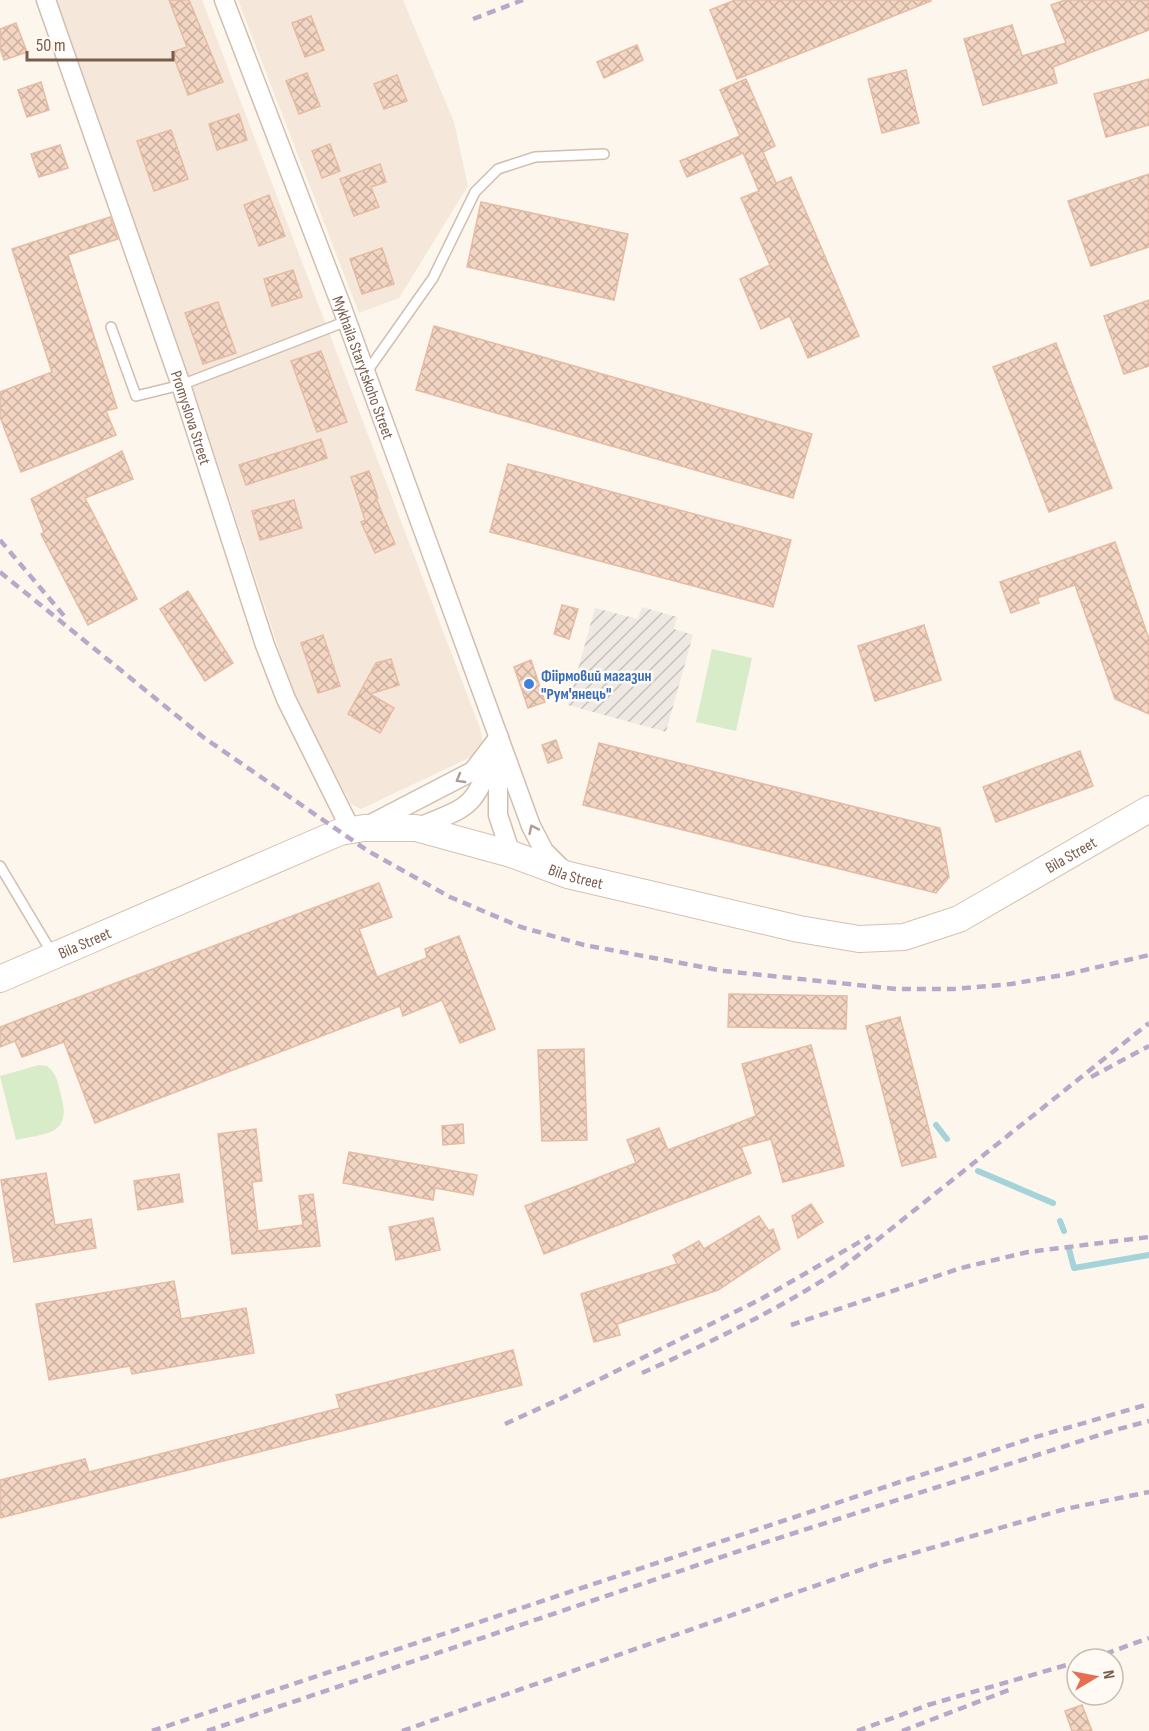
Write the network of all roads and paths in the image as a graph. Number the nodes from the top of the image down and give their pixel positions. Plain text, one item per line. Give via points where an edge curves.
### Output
1 (46, 0) edge
2 (224, 0) edge
3 (604, 154) dead end
4 (347, 321) junction
5 (111, 327) dead end
6 (366, 373) junction
7 (182, 385) junction
8 (499, 736) junction
9 (1149, 809) edge
10 (416, 828) junction
11 (358, 829) junction
12 (511, 854) junction
13 (0, 866) edge
14 (568, 875) junction
15 (55, 958) junction
16 (0, 979) edge

1 - 7 street, Promyslova Street
2 - 4 street, Mykhaila Starytskoho Street
3 - 6 lane via 535,157 498,169 476,192 434,278
4 - 6 street, Mykhaila Starytskoho Street
4 - 7 lane
5 - 7 lane via 136,396
6 - 8 street, Mykhaila Starytskoho Street
7 - 11 street, Promyslova Street via 286,699
8 - 10 street via 482,787 464,808
8 -> 11 street via 473,771
8 - 12 street, Mykhaila Starytskoho Street via 498,815
14 -> 8 street, Mykhaila Starytskoho Street via 544,851 531,826
9 - 14 street, Bila Street via 959,919 904,937 859,939 799,928
10 - 11 street, Bila Street
10 - 12 street, Bila Street
11 - 15 street, Bila Street via 340,832
12 - 14 street, Bila Street
13 - 15 lane
15 - 16 street, Bila Street

